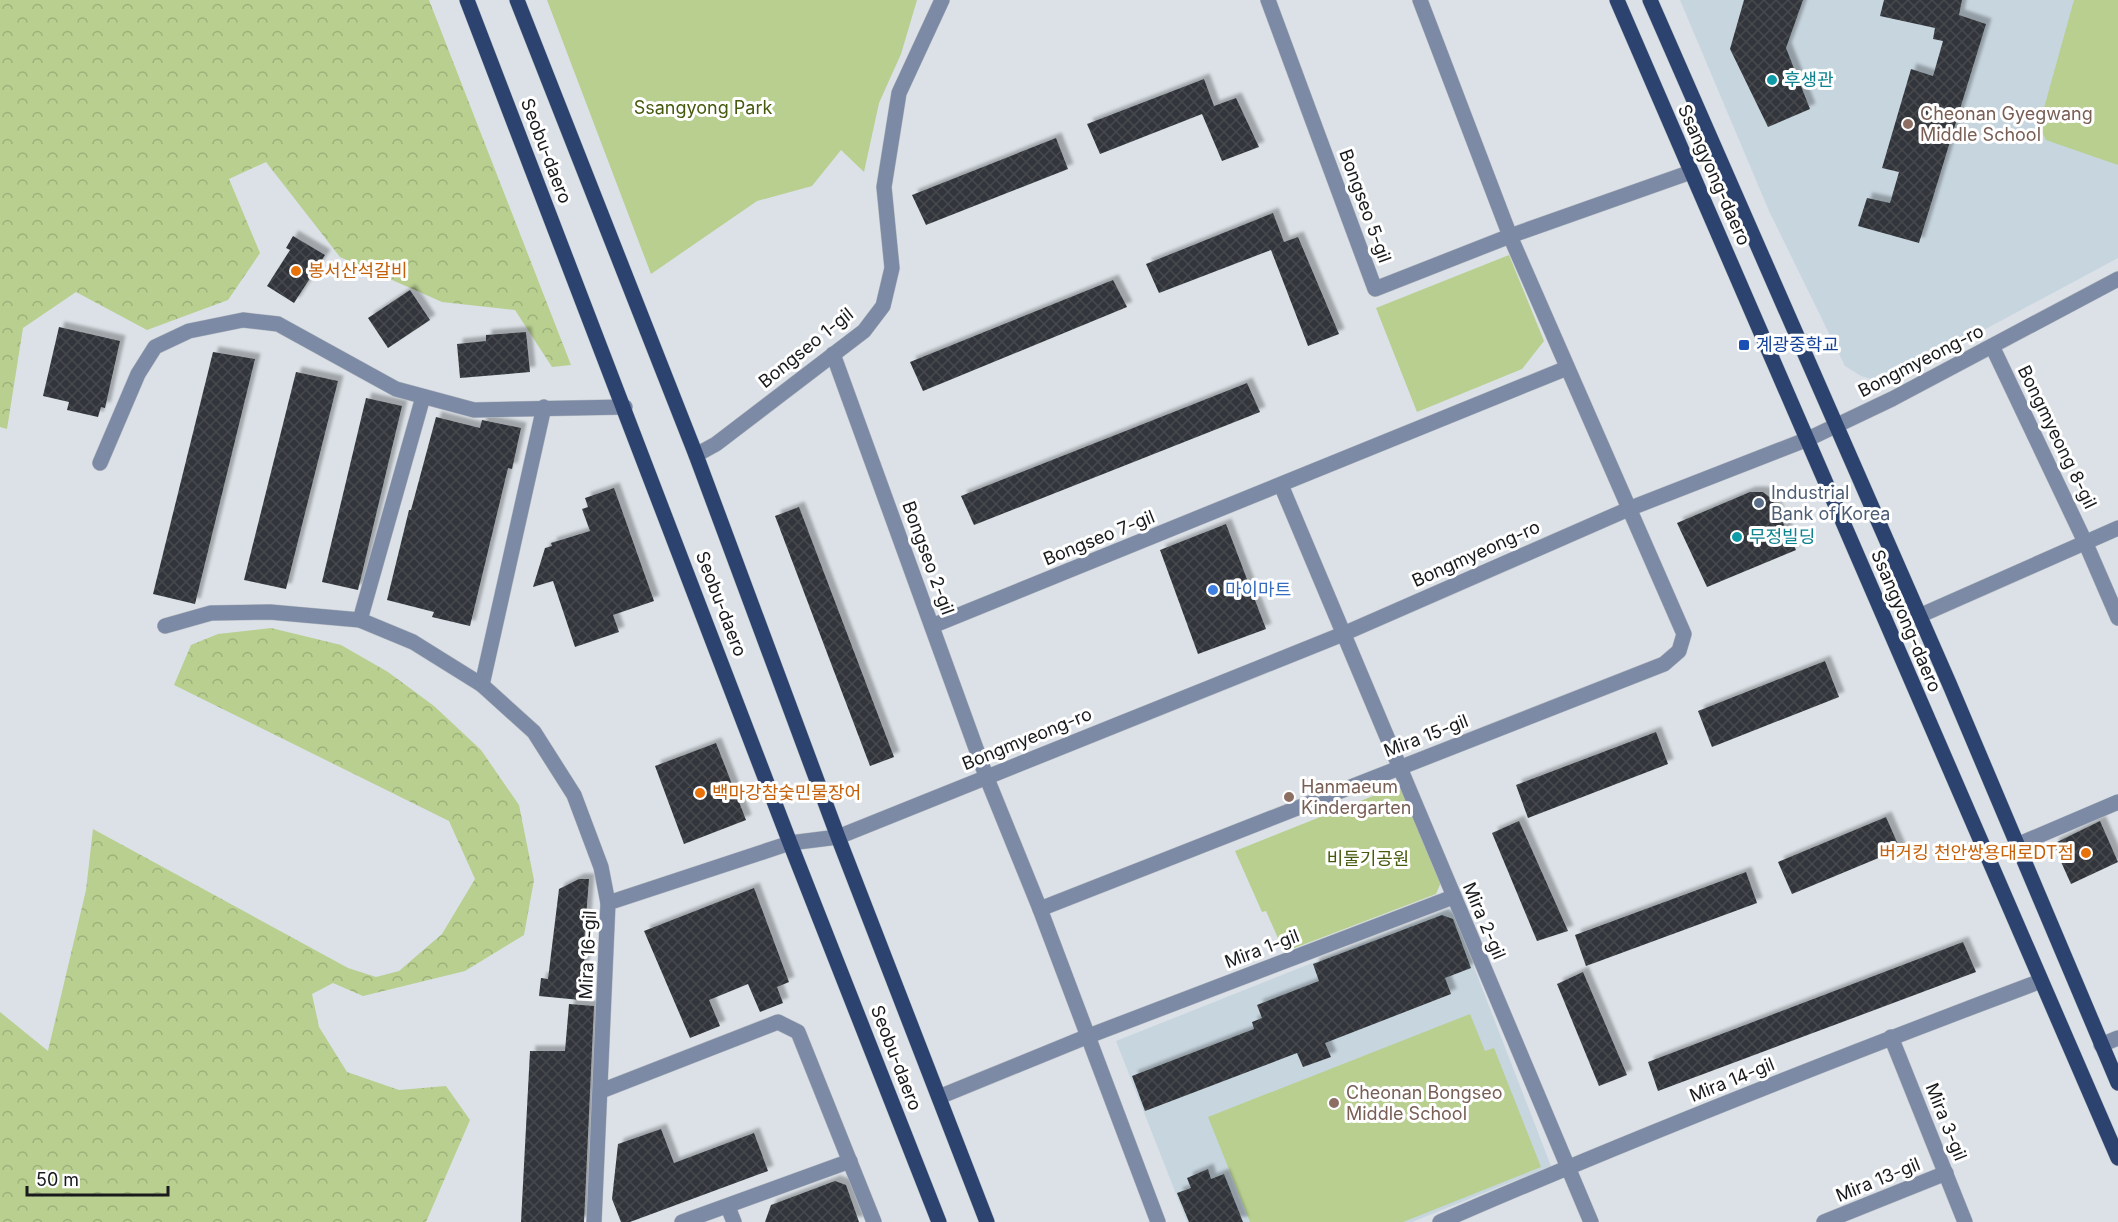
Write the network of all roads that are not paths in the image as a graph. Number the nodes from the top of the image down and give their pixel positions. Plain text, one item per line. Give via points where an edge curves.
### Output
1 (467, 0) edge
2 (517, 0) edge
3 (942, 0) edge
4 (1268, 0) edge
5 (1420, 0) edge
6 (1617, 0) edge
7 (1650, 0) edge
8 (1691, 172) junction
9 (1510, 236) junction
10 (2118, 279) edge
11 (1992, 346) junction
12 (833, 354) junction
13 (1567, 368) junction
14 (423, 397) junction
15 (544, 407) junction
16 (625, 407) junction
17 (1836, 426) junction
18 (1808, 439) junction
19 (696, 455) junction
20 (100, 462) dead end
21 (1281, 485) junction
22 (1631, 508) junction
23 (2118, 528) edge
24 (2086, 544) junction
25 (1919, 616) junction
26 (2118, 618) edge
27 (360, 620) junction
28 (165, 626) dead end
29 (932, 626) junction
30 (1343, 634) junction
31 (482, 685) junction
32 (1399, 768) junction
33 (986, 776) junction
34 (2118, 802) edge
35 (838, 837) junction
36 (790, 843) junction
37 (2017, 845) junction
38 (1453, 897) junction
39 (608, 903) junction
40 (1040, 909) junction
41 (2041, 981) junction
42 (1086, 1037) junction
43 (1891, 1037) junction
44 (2118, 1038) edge
45 (2101, 1045) junction
46 (2118, 1083) edge
47 (601, 1091) junction
48 (939, 1097) junction
49 (2118, 1158) edge
50 (850, 1161) junction
51 (1568, 1166) junction
52 (1946, 1173) junction
53 (728, 1206) junction
54 (594, 1222) edge
55 (682, 1222) edge
56 (735, 1222) edge
57 (874, 1222) edge
58 (939, 1222) edge
59 (987, 1222) edge
60 (1158, 1222) edge
61 (1440, 1222) edge
62 (1591, 1222) edge
63 (1824, 1222) edge
64 (1965, 1222) edge

1 - 16 main road, Seobu-daero
2 - 19 main road, Seobu-daero
3 - 12 street, Bongseo 1-gil via 899,93 884,187 892,268 883,306 864,331
4 - 9 street, Bongseo 5-gil via 1375,290
5 - 9 street
6 - 8 main road, Ssangyong-daero
7 - 17 main road, Ssangyong-daero
8 - 9 street, Bongseo 5-gil
8 - 18 main road, Ssangyong-daero
9 - 13 street
10 - 11 street, Bongmyeong-ro
11 - 17 street, Bongmyeong-ro
11 - 24 street, Bongmyeong 8-gil
12 - 19 street, Bongseo 1-gil via 716,444
12 - 29 street, Bongseo 2-gil
13 - 21 street, Bongseo 7-gil
13 - 22 street
14 - 15 street via 474,410
14 - 20 street via 396,389 278,324 243,320 189,331 155,347 138,374
14 - 27 street
15 - 16 street
15 - 31 street
16 - 36 main road, Seobu-daero
17 - 18 street, Bongmyeong-ro
17 - 25 main road, Ssangyong-daero
18 - 22 street, Bongmyeong-ro
18 - 41 main road, Ssangyong-daero
19 - 35 main road, Seobu-daero
21 - 29 street, Bongseo 7-gil
21 - 30 street
22 - 30 street, Bongmyeong-ro
22 - 32 street, Mira 15-gil via 1684,634 1679,651 1664,664
23 - 24 street
24 - 25 street
24 - 26 street, Bongmyeong 8-gil
25 - 37 main road, Ssangyong-daero
27 - 28 street via 270,612 211,613
27 - 31 street via 413,642
29 - 33 street, Bongseo 2-gil
30 - 32 street, Mira 2-gil
30 - 33 street, Bongmyeong-ro
31 - 39 street via 534,732 573,795 601,867
32 - 38 street, Mira 2-gil
32 - 40 street, Mira 15-gil
33 - 35 street, Bongmyeong-ro
33 - 40 street
34 - 37 street
35 - 36 street, Bongmyeong-ro
35 - 48 main road, Seobu-daero
36 - 39 street, Mira 16-gil
36 - 58 main road, Seobu-daero
37 - 45 main road, Ssangyong-daero
38 - 42 street, Mira 1-gil
38 - 51 street, Mira 2-gil
39 - 47 street, Mira 16-gil
40 - 42 street
41 - 43 street, Mira 14-gil
41 - 49 main road, Ssangyong-daero
42 - 48 street, Mira 1-gil
42 - 60 street
43 - 51 street, Mira 14-gil
43 - 52 street, Mira 3-gil
44 - 45 street
45 - 46 main road, Ssangyong-daero
47 - 50 street via 778,1022 798,1032
47 - 54 street, Mira 16-gil
48 - 59 main road, Seobu-daero
50 - 53 street
50 - 57 street
51 - 61 street, Mira 14-gil
51 - 62 street, Mira 2-gil
52 - 63 street, Mira 13-gil
52 - 64 street, Mira 3-gil
53 - 55 street
53 - 56 street

